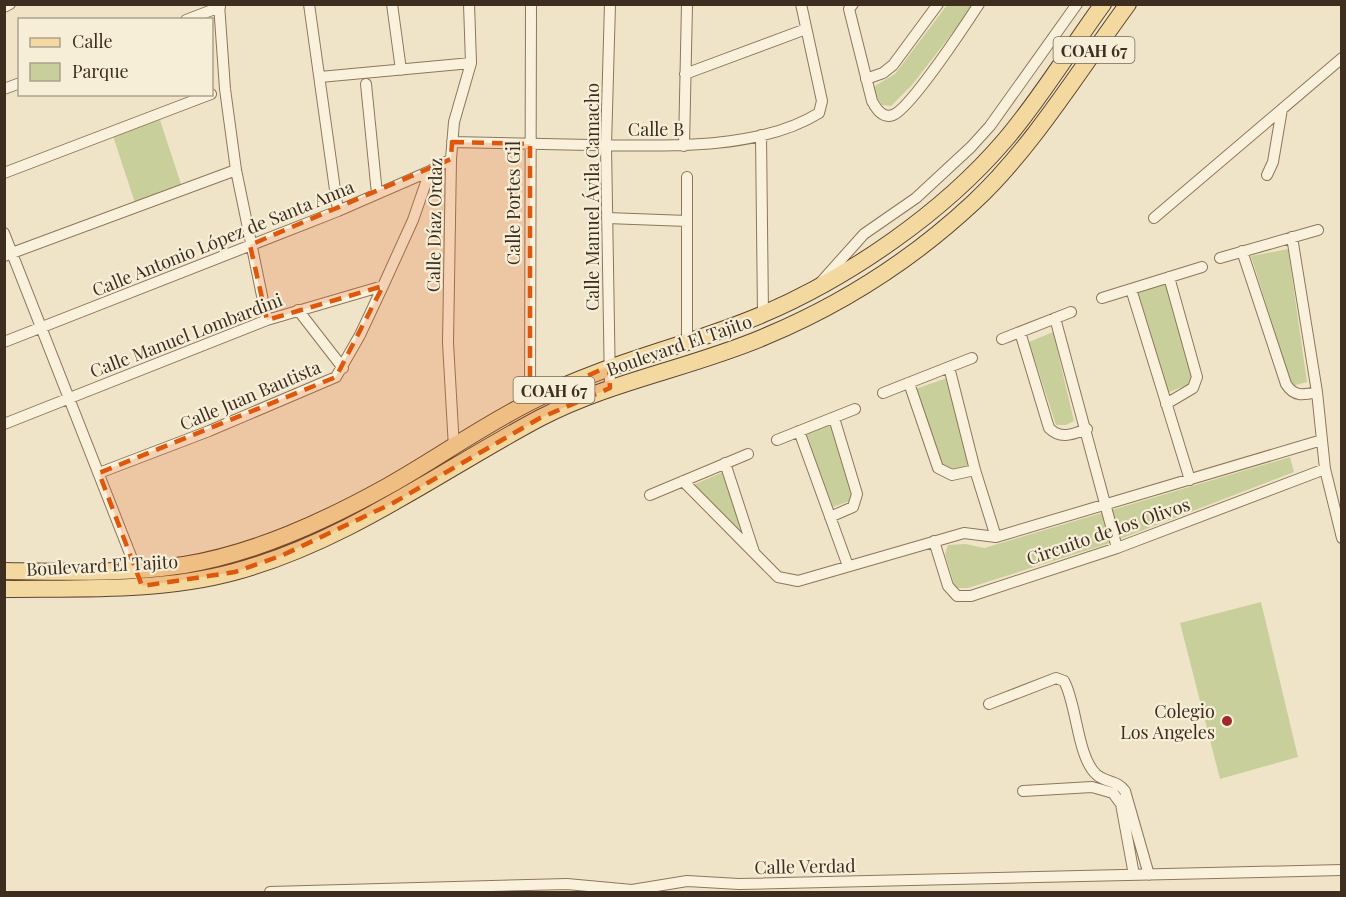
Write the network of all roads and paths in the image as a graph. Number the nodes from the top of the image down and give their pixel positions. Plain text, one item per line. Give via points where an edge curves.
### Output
1 (10, 4) edge
2 (309, 4) edge
3 (392, 4) edge
4 (470, 4) edge
5 (531, 4) edge
6 (610, 4) edge
7 (687, 4) edge
8 (801, 4) edge
9 (853, 4) edge
10 (938, 4) edge
11 (979, 4) edge
12 (1077, 4) edge
13 (1103, 4) edge
14 (1128, 4) edge
15 (219, 6) edge
16 (4, 7) edge
17 (191, 18) edge
18 (806, 29) junction
19 (1341, 58) edge
20 (471, 63) junction
21 (401, 70) junction
22 (686, 74) junction
23 (320, 77) junction
24 (866, 79) junction
25 (366, 84) dead end
26 (1046, 85) junction
27 (225, 89) junction
28 (213, 93) edge
29 (206, 96) edge
30 (1062, 97) junction
31 (1282, 109) junction
32 (761, 135) junction
33 (452, 142) junction
34 (530, 144) junction
35 (606, 145) junction
36 (684, 146) junction
37 (451, 159) junction
38 (236, 170) junction
39 (430, 171) junction
40 (4, 173) edge
41 (1267, 175) dead end
42 (687, 177) dead end
43 (377, 194) junction
44 (338, 211) junction
45 (607, 218) junction
46 (1154, 218) dead end
47 (687, 221) junction
48 (1318, 230) dead end
49 (4, 233) edge
50 (1292, 237) junction
51 (250, 245) junction
52 (1242, 251) junction
53 (9, 255) edge
54 (1220, 258) dead end
55 (1202, 267) dead end
56 (1169, 277) junction
57 (383, 286) junction
58 (1131, 289) junction
59 (814, 290) junction
60 (1102, 298) dead end
61 (298, 310) junction
62 (1071, 312) dead end
63 (763, 314) junction
64 (1055, 318) junction
65 (267, 320) junction
66 (42, 327) junction
67 (1020, 332) junction
68 (1002, 339) dead end
69 (4, 342) edge
70 (687, 342) junction
71 (972, 358) dead end
72 (609, 366) junction
73 (948, 367) junction
74 (343, 368) junction
75 (909, 383) junction
76 (610, 388) junction
77 (1317, 392) junction
78 (883, 393) dead end
79 (70, 397) junction
80 (530, 402) junction
81 (1166, 404) junction
82 (855, 409) dead end
83 (834, 417) junction
84 (4, 424) edge
85 (1087, 429) junction
86 (799, 431) junction
87 (777, 440) dead end
88 (1322, 440) junction
89 (454, 448) junction
90 (748, 454) dead end
91 (726, 464) junction
92 (1325, 469) junction
93 (975, 470) junction
94 (99, 473) junction
95 (1190, 480) junction
96 (683, 481) junction
97 (650, 495) dead end
98 (1106, 505) junction
99 (830, 517) junction
100 (996, 537) junction
101 (1341, 538) edge
102 (934, 541) junction
103 (1117, 548) junction
104 (756, 555) junction
105 (848, 566) junction
106 (4, 571) edge
107 (139, 578) junction
108 (4, 589) edge
109 (988, 704) dead end
110 (1097, 775) junction
111 (1092, 787) junction
112 (1023, 791) dead end
113 (1341, 870) edge
114 (1134, 875) junction
115 (1149, 875) junction
116 (270, 892) edge

1 - 16 street
2 - 23 street
3 - 21 street
4 - 20 street, Calle Díaz Ordaz
5 - 34 street, Calle Portes Gil
6 - 35 street, Calle Manuel Ávila Camacho
7 - 22 street
8 - 18 street
9 - 24 street via 849,9
10 - 24 street via 893,65
11 - 24 street via 895,115 878,111
12 - 59 street via 971,147 916,198 864,234
13 - 26 main road, Boulevard El Tajito / COAH 67
14 - 30 main road, Boulevard El Tajito / COAH 67
15 - 17 street
15 - 27 street
18 - 22 street
18 - 32 street, Calle B via 822,101 819,113
19 - 31 street
20 - 21 street
20 - 33 street, Calle Díaz Ordaz
21 - 23 street
22 - 36 street
23 - 44 street
25 - 43 street
26 - 30 main road
26 - 59 main road, Boulevard El Tajito / COAH 67 via 1006,140 961,186 893,239
27 - 28 street
27 - 38 street
29 - 40 street
30 - 76 main road, Boulevard El Tajito / COAH 67 via 975,201 916,251 864,286 762,338
31 - 41 street
31 - 46 street
32 - 36 street, Calle B
32 - 63 street
33 - 34 street, Calle B
33 - 37 street, Calle Díaz Ordaz
34 - 35 street, Calle B
34 - 80 street, Calle Portes Gil
35 - 36 street, Calle B
35 - 45 street, Calle Manuel Ávila Camacho
37 - 39 street, Calle Antonio López de Santa Anna
37 - 89 street, Calle Díaz Ordaz via 448,343
38 - 51 street
38 - 53 street
39 - 43 street, Calle Antonio López de Santa Anna
39 - 57 street, Calle Juan Bautista via 414,220
42 - 47 street
43 - 44 street, Calle Antonio López de Santa Anna
44 - 51 street, Calle Antonio López de Santa Anna
45 - 47 street
45 - 72 street, Calle Manuel Ávila Camacho
47 - 70 street
48 - 50 street
49 - 53 street
50 - 52 street
50 - 77 street
51 - 65 street
51 - 66 street, Calle Antonio López de Santa Anna
52 - 54 street
52 - 77 street via 1286,384 1296,394
53 - 66 street
55 - 56 street
56 - 58 street
56 - 81 street via 1197,377 1193,388
57 - 61 street, Calle Manuel Lombardini
57 - 74 street, Calle Juan Bautista
58 - 60 street
58 - 81 street
59 - 63 main road, Boulevard El Tajito / COAH 67
61 - 65 street, Calle Manuel Lombardini
61 - 74 street
62 - 64 street
63 - 70 main road, Boulevard El Tajito / COAH 67
64 - 67 street
64 - 85 street
65 - 79 street, Calle Manuel Lombardini
66 - 69 street, Calle Antonio López de Santa Anna
66 - 79 street
67 - 68 street
67 - 85 street via 1050,428 1066,436
70 - 72 main road, Boulevard El Tajito / COAH 67
71 - 73 street
72 - 76 street, Calle Manuel Ávila Camacho
72 - 80 main road, Boulevard El Tajito / COAH 67
73 - 75 street
73 - 93 street
74 - 94 street, Calle Juan Bautista via 327,383
75 - 78 street
75 - 93 street via 938,468 952,475
76 - 107 main road, Boulevard El Tajito / COAH 67 via 540,418 393,503 283,555 235,572
77 - 88 street
79 - 84 street, Calle Manuel Lombardini
79 - 94 street
80 - 89 main road, Boulevard El Tajito / COAH 67
81 - 95 street
82 - 83 street
83 - 86 street
83 - 99 street via 857,494 853,507
85 - 98 street
86 - 87 street
86 - 99 street
88 - 92 street
88 - 95 street, Circuito de los Olivos
89 - 107 main road, Boulevard El Tajito / COAH 67 via 385,488 280,538
90 - 91 street
91 - 96 street
91 - 104 street
92 - 101 street
92 - 103 street, Circuito de los Olivos
93 - 100 street
94 - 107 street
95 - 98 street, Circuito de los Olivos
96 - 97 street
96 - 104 street
98 - 100 street, Circuito de los Olivos
98 - 103 street
99 - 105 street
100 - 102 street, Circuito de los Olivos via 964,533
102 - 103 street, Circuito de los Olivos via 948,586 952,593 964,597
102 - 105 street, Circuito de los Olivos
104 - 105 street, Circuito de los Olivos via 785,580 798,581
106 - 107 main road, Boulevard El Tajito / COAH 67
107 - 108 main road, Boulevard El Tajito / COAH 67
109 - 110 street via 1056,678 1062,680 1071,698 1081,741
110 - 111 street
110 - 115 street via 1119,784 1125,791
111 - 112 street
111 - 114 street via 1113,793 1120,801
113 - 115 street, Calle Verdad
114 - 115 street, Calle Verdad
114 - 116 street, Calle Verdad via 739,884 687,881 632,890 567,884

